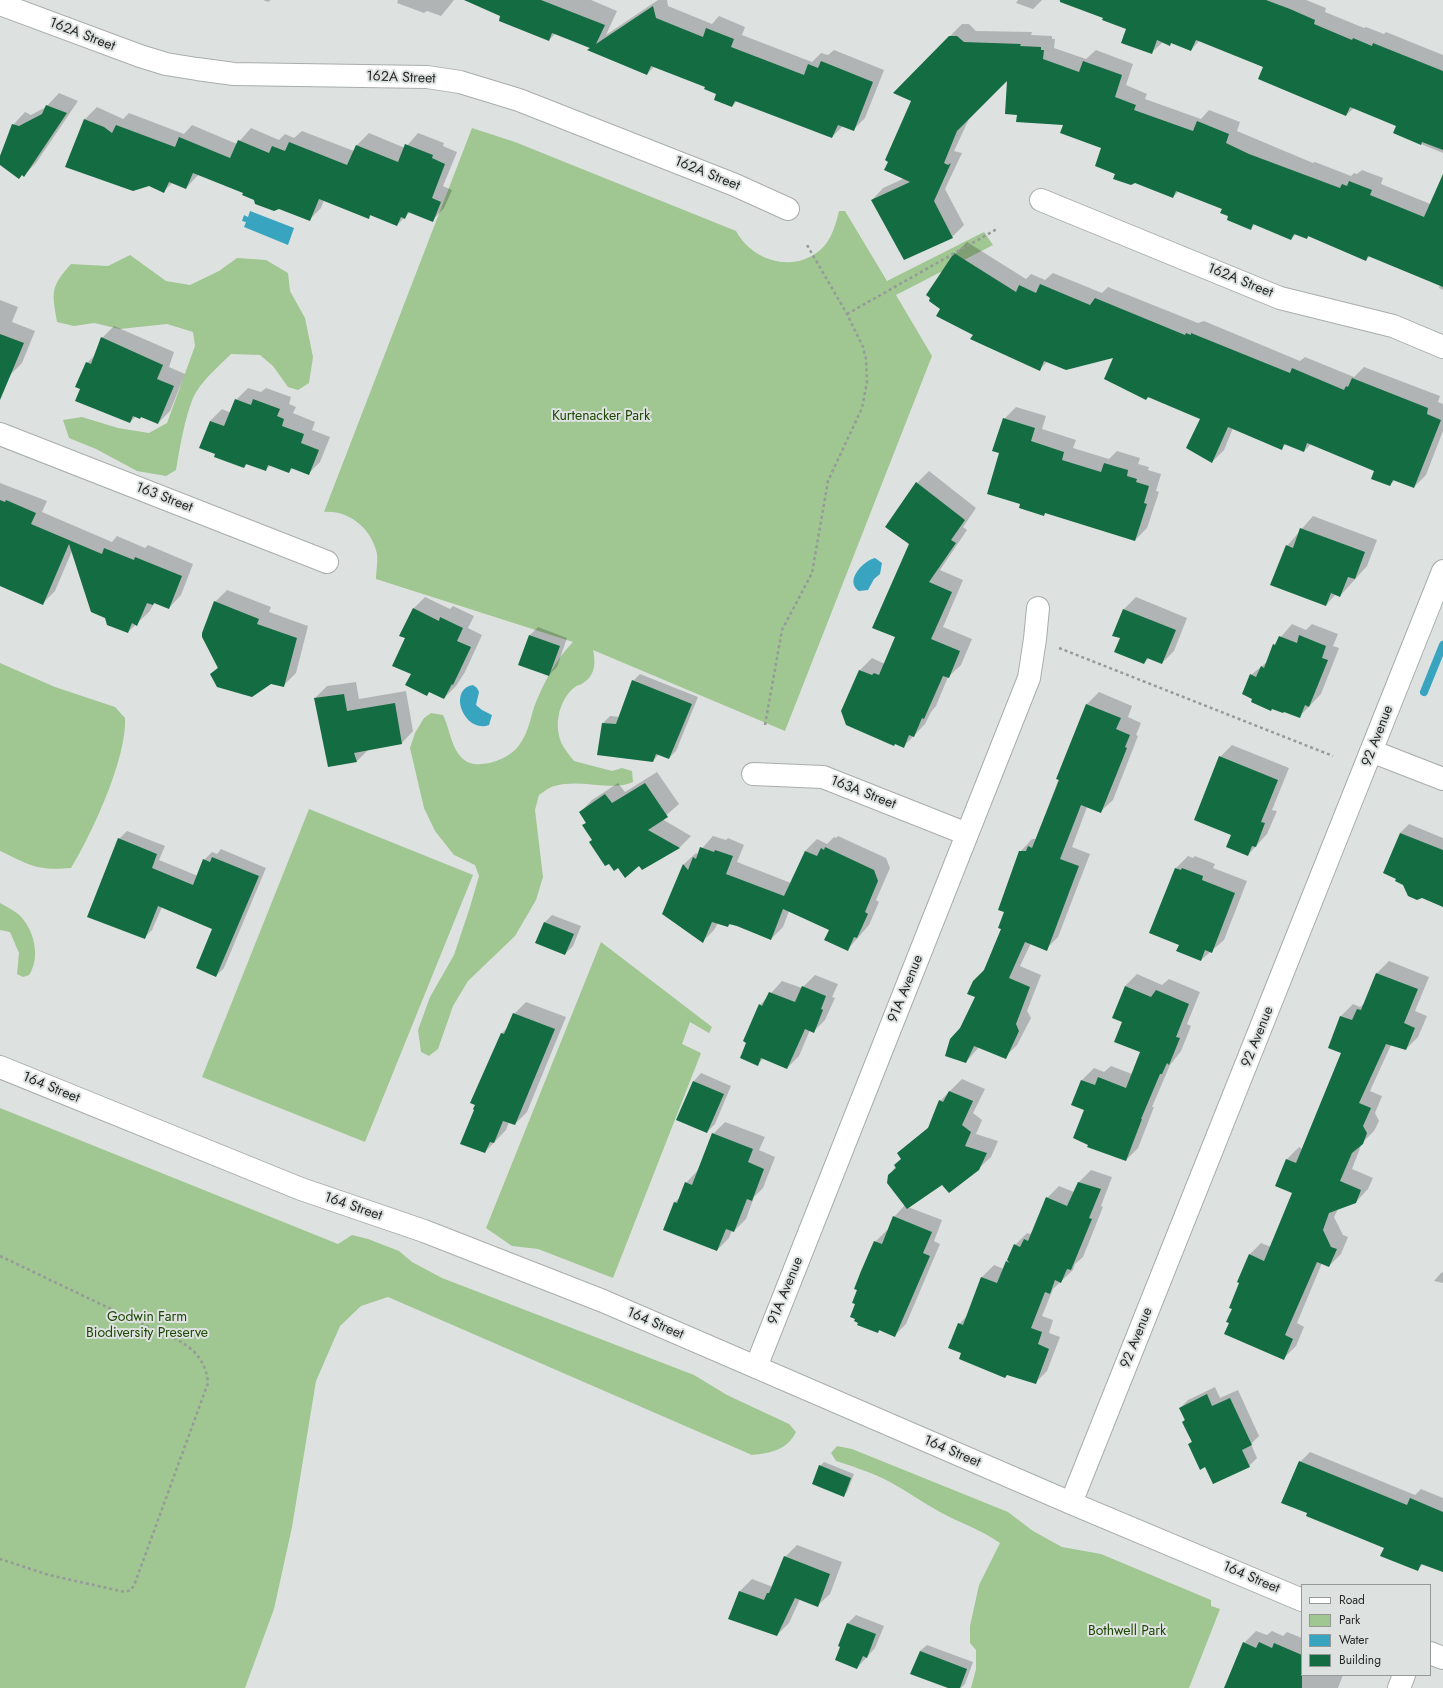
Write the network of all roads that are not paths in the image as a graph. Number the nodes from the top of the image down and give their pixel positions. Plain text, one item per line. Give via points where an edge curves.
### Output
1 (0, 4) edge
2 (1041, 200) dead end
3 (788, 209) dead end
4 (1443, 347) edge
5 (0, 434) edge
6 (328, 562) dead end
7 (1443, 571) edge
8 (1038, 608) dead end
9 (1371, 751) junction
10 (754, 774) dead end
11 (1443, 779) edge
12 (967, 834) junction
13 (0, 1067) edge
14 (756, 1367) junction
15 (1071, 1503) junction
16 (1301, 1600) edge
17 (1431, 1653) edge
18 (1443, 1658) edge
19 (1404, 1676) edge
20 (1399, 1688) edge

1 - 3 street, 162A Street via 140,56 197,70 234,74 427,77 460,82 519,100
2 - 4 street, 162A Street via 1280,298 1393,326
5 - 6 street, 163 Street
7 - 9 street, 92 Avenue
8 - 12 street, 91A Avenue via 1029,678
9 - 11 street
9 - 15 street, 92 Avenue
10 - 12 street, 163A Street via 823,777
12 - 14 street, 91A Avenue
13 - 14 street, 164 Street via 301,1189 424,1231
14 - 15 street, 164 Street
15 - 16 street, 164 Street
17 - 18 street
19 - 20 street

